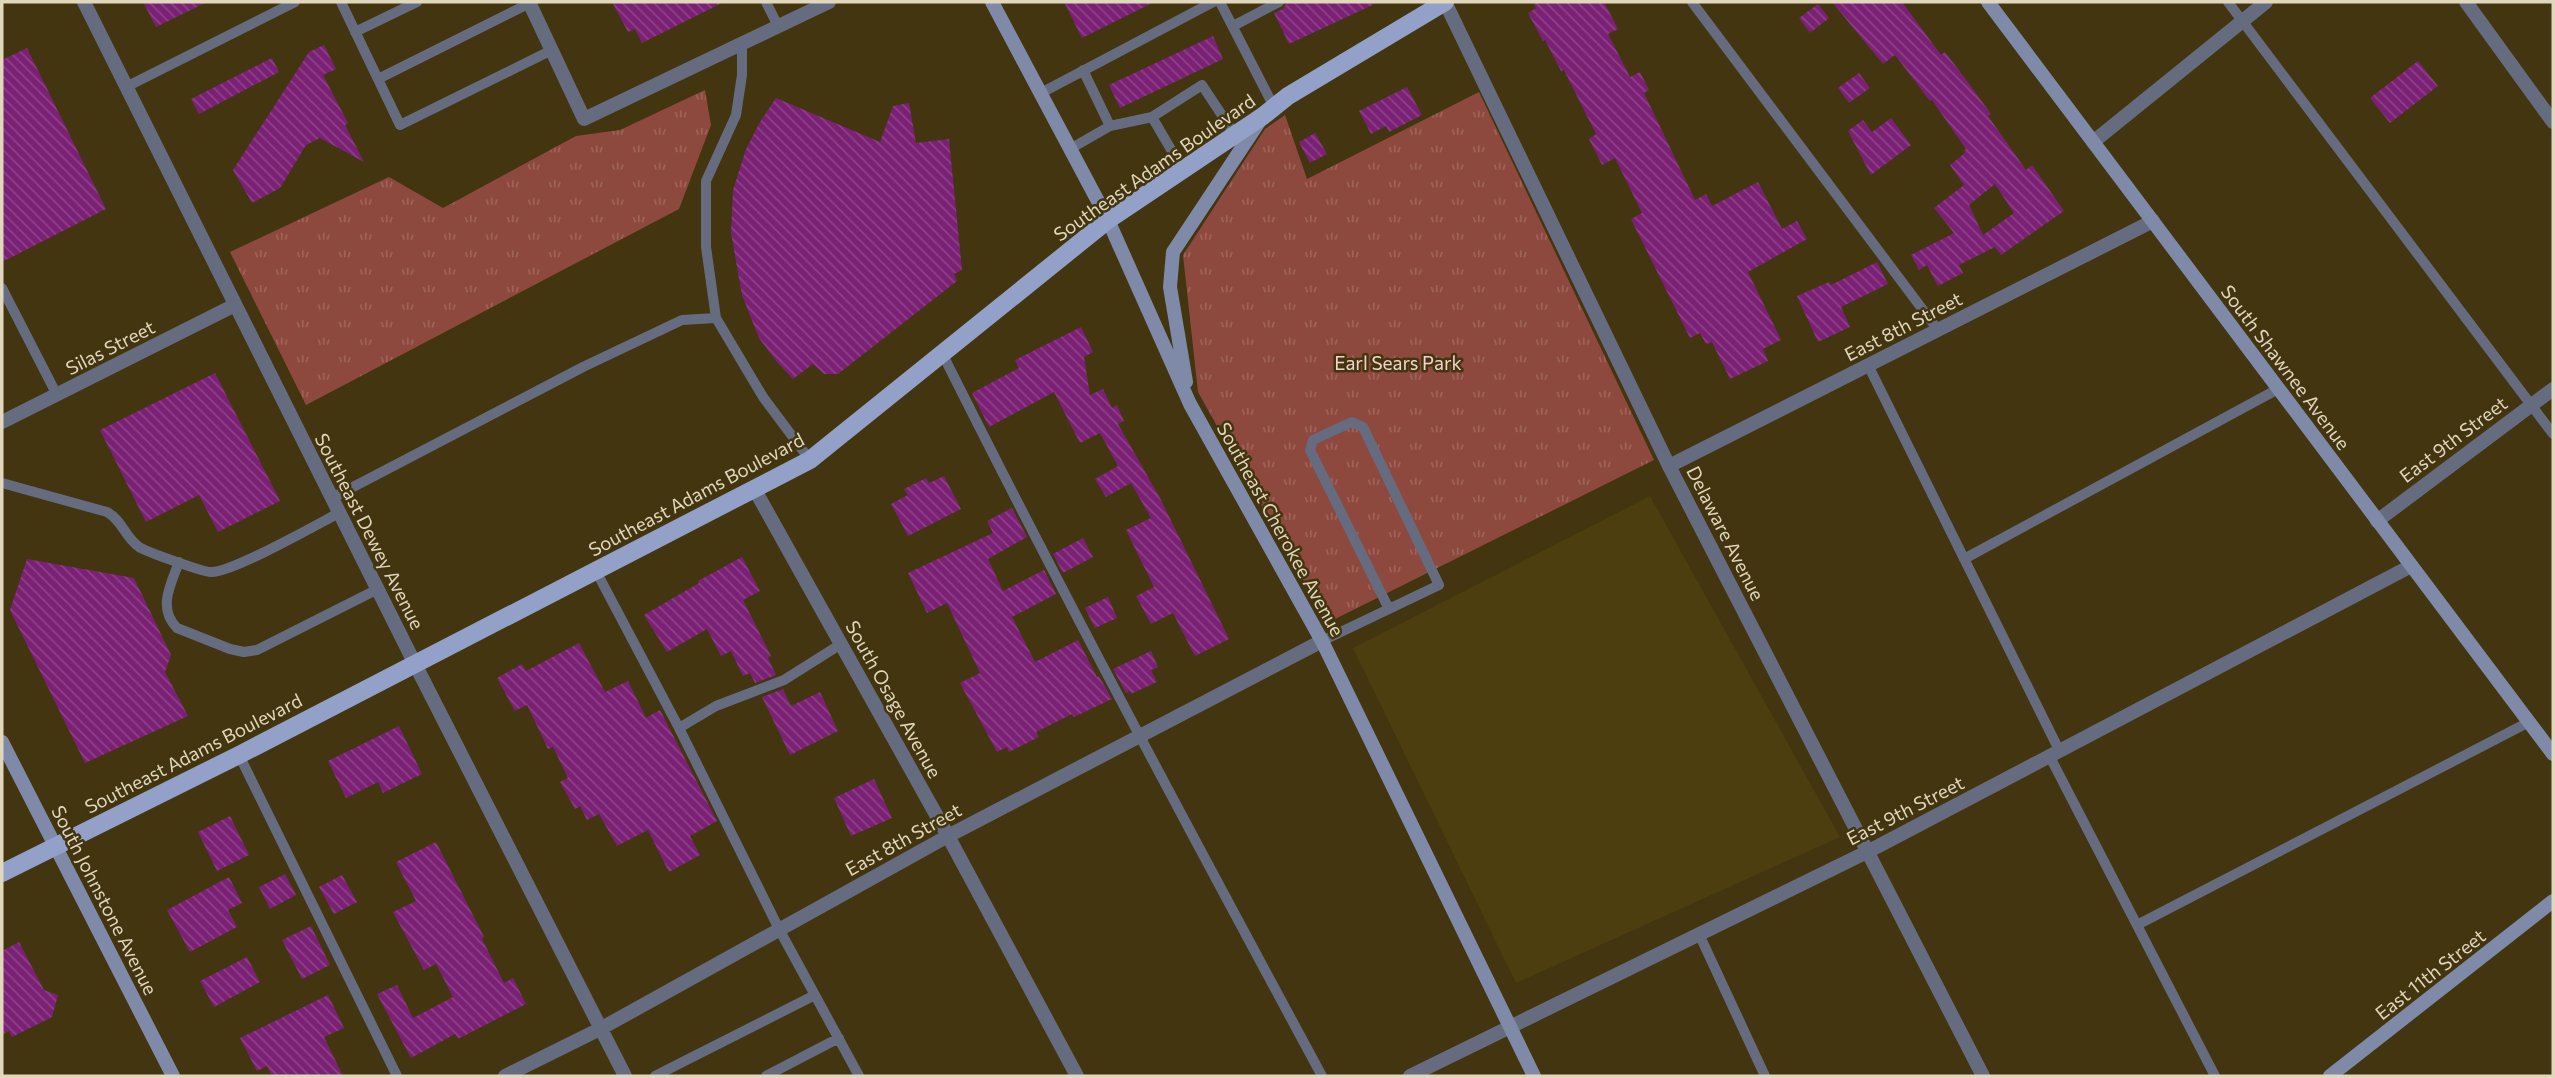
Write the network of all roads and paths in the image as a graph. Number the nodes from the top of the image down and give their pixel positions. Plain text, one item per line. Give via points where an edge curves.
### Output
1 (84, 2) edge
2 (295, 2) edge
3 (341, 2) edge
4 (417, 2) edge
5 (766, 2) edge
6 (829, 2) edge
7 (992, 2) edge
8 (1213, 2) edge
9 (1220, 2) edge
10 (1279, 2) edge
11 (1445, 2) edge
12 (1692, 2) edge
13 (1988, 2) edge
14 (2228, 2) edge
15 (2266, 2) edge
16 (2466, 2) edge
17 (529, 3) edge
18 (2242, 21) junction
19 (778, 26) junction
20 (1233, 26) junction
21 (355, 32) junction
22 (742, 44) junction
23 (552, 50) junction
24 (1083, 70) junction
25 (378, 79) junction
26 (126, 87) junction
27 (1041, 93) junction
28 (1268, 112) junction
29 (1152, 117) junction
30 (2553, 122) edge
31 (1110, 126) junction
32 (1235, 135) junction
33 (2093, 142) junction
34 (1070, 149) junction
35 (1183, 170) junction
36 (1108, 220) junction
37 (2153, 221) junction
38 (2, 288) edge
39 (235, 305) junction
40 (716, 318) junction
41 (1938, 330) junction
42 (942, 354) junction
43 (1868, 365) junction
44 (2278, 389) junction
45 (2553, 389) edge
46 (57, 395) junction
47 (1190, 404) junction
48 (2531, 405) junction
49 (2, 422) edge
50 (2553, 433) edge
51 (810, 460) junction
52 (1669, 466) junction
53 (2, 483) edge
54 (755, 490) junction
55 (332, 498) junction
56 (339, 513) junction
57 (2377, 521) junction
58 (1964, 559) junction
59 (179, 562) junction
60 (2411, 566) junction
61 (596, 571) junction
62 (378, 589) junction
63 (1389, 609) junction
64 (1322, 641) junction
65 (841, 644) junction
66 (415, 664) junction
67 (2529, 722) junction
68 (679, 727) junction
69 (1139, 737) junction
70 (2, 742) edge
71 (2055, 754) junction
72 (2553, 754) edge
73 (239, 755) junction
74 (948, 836) junction
75 (54, 845) junction
76 (1869, 851) junction
77 (2, 873) edge
78 (2553, 901) edge
79 (2137, 925) junction
80 (779, 929) junction
81 (1699, 934) junction
82 (815, 995) junction
83 (1508, 1026) junction
84 (600, 1029) junction
85 (839, 1038) junction
86 (173, 1076) edge
87 (397, 1076) edge
88 (505, 1076) edge
89 (625, 1076) edge
90 (656, 1076) edge
91 (765, 1076) edge
92 (859, 1076) edge
93 (1077, 1076) edge
94 (1322, 1076) edge
95 (1410, 1076) edge
96 (1534, 1076) edge
97 (1765, 1076) edge
98 (1983, 1076) edge
99 (2215, 1076) edge
100 (2330, 1076) edge

1 - 26 street, Southeast Dewey Avenue
2 - 26 lane
3 - 21 lane
4 - 21 lane
5 - 19 lane
6 - 19 street
7 - 27 street, Southeast Cherokee Avenue
8 - 24 lane
9 - 20 lane
10 - 20 lane
11 - 28 main road, Southeast Adams Boulevard via 1287,96
11 - 52 street, Delaware Avenue
12 - 41 lane
13 - 33 street, South Shawnee Avenue
14 - 18 lane
15 - 18 street
16 - 30 street
17 - 23 street
17 - 25 lane
18 - 33 street
18 - 48 lane
19 - 22 street
20 - 28 lane
21 - 25 lane
22 - 23 street via 584,119
22 - 40 lane via 736,114 706,181 706,247
23 - 25 lane via 400,125
24 - 27 lane
24 - 31 lane
26 - 39 street, Southeast Dewey Avenue
27 - 34 street, Southeast Cherokee Avenue
28 - 32 main road, Southeast Adams Boulevard
28 - 47 street via 1173,252 1170,287
29 - 31 lane
29 - 32 lane via 1202,85
29 - 35 lane
31 - 34 lane
32 - 35 main road, Southeast Adams Boulevard
33 - 37 street, South Shawnee Avenue
34 - 36 street, Southeast Cherokee Avenue
35 - 36 main road, Southeast Adams Boulevard
36 - 42 main road, Southeast Adams Boulevard
36 - 47 street, Southeast Cherokee Avenue
37 - 41 street, East 8th Street
37 - 44 street, South Shawnee Avenue
38 - 46 lane
39 - 46 street, Silas Street
39 - 55 street, Southeast Dewey Avenue
40 - 51 lane via 763,397
40 - 55 lane via 682,320
41 - 43 street, East 8th Street
42 - 51 main road, Southeast Adams Boulevard
42 - 69 lane
43 - 52 street, East 8th Street
43 - 58 lane
44 - 57 street, South Shawnee Avenue
44 - 58 lane
45 - 48 street, East 9th Street
46 - 49 street, Silas Street
47 - 64 street, Southeast Cherokee Avenue
48 - 50 lane
48 - 57 street, East 9th Street
51 - 54 main road, Southeast Adams Boulevard
52 - 76 street, Delaware Avenue
53 - 59 lane via 107,512 141,548
54 - 61 main road, Southeast Adams Boulevard
54 - 65 street, South Osage Avenue
55 - 56 street, Southeast Dewey Avenue
56 - 59 lane via 233,566 211,572
56 - 62 street, Southeast Dewey Avenue
57 - 60 street, South Shawnee Avenue
58 - 71 lane
59 - 62 lane via 166,603 170,621 177,628 244,652 257,650
60 - 67 street, South Shawnee Avenue
60 - 71 street, East 9th Street
61 - 66 main road, Southeast Adams Boulevard
61 - 68 lane
62 - 66 street, Southeast Dewey Avenue
63 - 63 lane via 1310,450 1313,440 1352,422 1363,427 1439,584
63 - 64 lane
64 - 69 street, East 8th Street
64 - 83 street, Southeast Cherokee Avenue
65 - 68 lane via 783,680 716,706
65 - 74 street, South Osage Avenue
66 - 73 main road, Southeast Adams Boulevard
66 - 84 street, Southeast Dewey Avenue
67 - 72 street, South Shawnee Avenue
67 - 79 lane
68 - 80 lane
69 - 74 street, East 8th Street
69 - 94 lane
70 - 75 street, South Johnstone Avenue
71 - 76 street, East 9th Street
71 - 79 lane
73 - 75 main road, Southeast Adams Boulevard
73 - 87 lane
74 - 80 street, East 8th Street
74 - 93 street, South Osage Avenue
75 - 77 main road, Southeast Adams Boulevard
75 - 86 street, South Johnstone Avenue
76 - 81 street, East 9th Street
76 - 98 street, Delaware Avenue
78 - 100 street, East 11th Street
79 - 99 lane
80 - 82 lane
80 - 84 street, East 8th Street
81 - 83 street, East 9th Street
81 - 97 lane
82 - 85 lane
82 - 90 lane
83 - 95 street, East 9th Street
83 - 96 street, Southeast Cherokee Avenue
84 - 88 street, East 8th Street
84 - 89 street, Southeast Dewey Avenue
85 - 91 lane
85 - 92 lane

